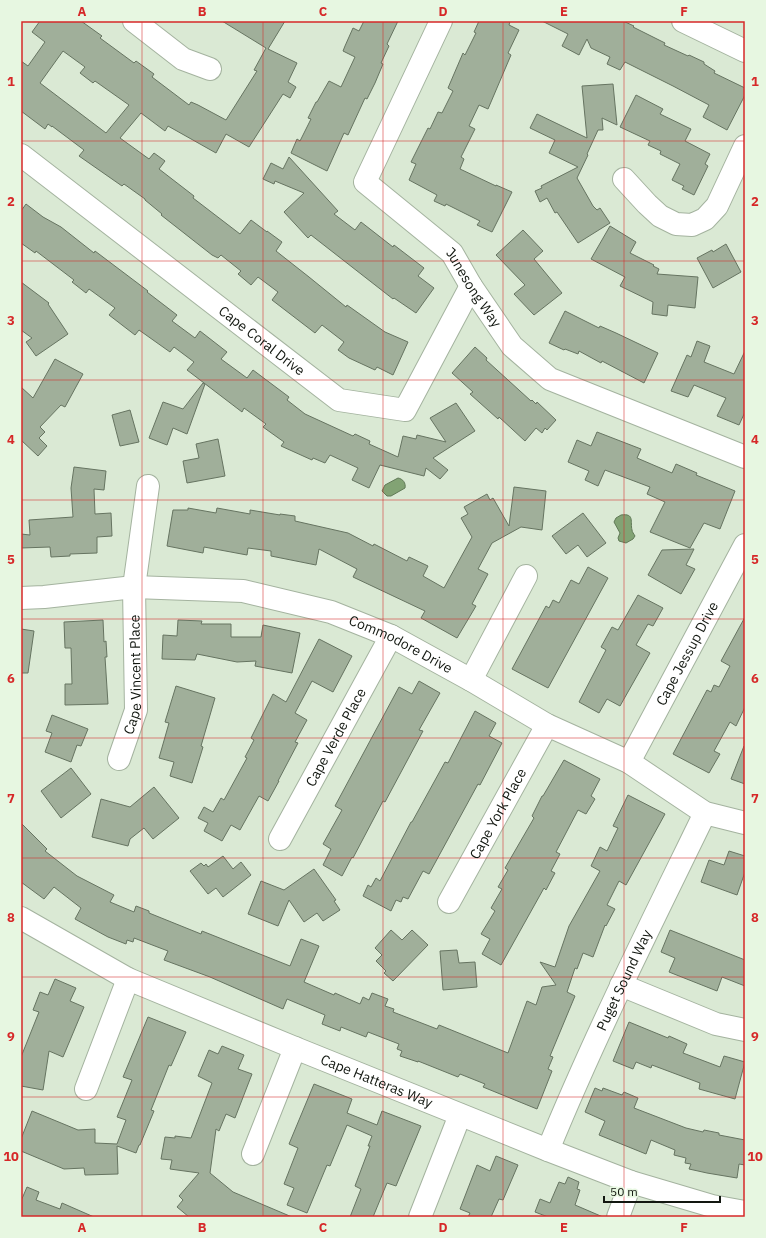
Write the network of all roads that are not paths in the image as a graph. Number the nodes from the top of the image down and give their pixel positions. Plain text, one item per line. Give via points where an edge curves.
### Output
1 (134, 21) edge
2 (441, 21) edge
3 (683, 21) edge
4 (745, 51) edge
5 (210, 69) dead end
6 (745, 146) edge
7 (21, 155) edge
8 (624, 179) dead end
9 (471, 286) junction
10 (745, 457) edge
11 (148, 486) dead end
12 (745, 545) edge
13 (526, 576) dead end
14 (134, 587) junction
15 (21, 598) edge
16 (391, 636) junction
17 (471, 680) junction
18 (547, 725) junction
19 (119, 760) dead end
20 (629, 762) junction
21 (705, 813) junction
22 (745, 823) edge
23 (280, 839) dead end
24 (450, 902) dead end
25 (21, 918) edge
26 (128, 980) junction
27 (621, 985) junction
28 (745, 1030) edge
29 (295, 1048) junction
30 (86, 1089) dead end
31 (460, 1114) junction
32 (548, 1150) junction
33 (253, 1154) dead end
34 (631, 1182) junction
35 (745, 1212) edge
36 (420, 1217) edge
37 (618, 1217) edge

1 - 5 street via 183,59
2 - 9 street, Junesong Way via 365,182 452,253
3 - 4 street
6 - 8 street via 717,206 705,219 692,225 676,224 660,216
7 - 9 street, Cape Coral Drive via 339,400 405,410
9 - 10 street, Junesong Way via 512,346 550,379
11 - 14 street, Cape Vincent Place
12 - 20 street, Cape Jessup Drive
13 - 17 street
14 - 15 street, Commodore Drive via 44,598
14 - 16 street, Commodore Drive via 243,591 331,612
14 - 19 street, Cape Vincent Place via 136,710
16 - 17 street, Commodore Drive
16 - 23 street, Cape Verde Place
17 - 18 street, Commodore Drive
18 - 20 street, Commodore Drive
18 - 24 street, Cape York Place
20 - 21 street, Commodore Drive
21 - 22 street, Commodore Drive
21 - 27 street, Puget Sound Way
25 - 26 street, Cape Hatteras Way
26 - 29 street, Cape Hatteras Way
26 - 30 street
27 - 28 street via 716,1024
27 - 32 street, Puget Sound Way via 570,1095
29 - 31 street, Cape Hatteras Way
29 - 33 street
31 - 32 street, Cape Hatteras Way
31 - 36 street
32 - 34 street, Cape Hatteras Way
34 - 35 street, Cape Hatteras Way via 712,1206
34 - 37 street

